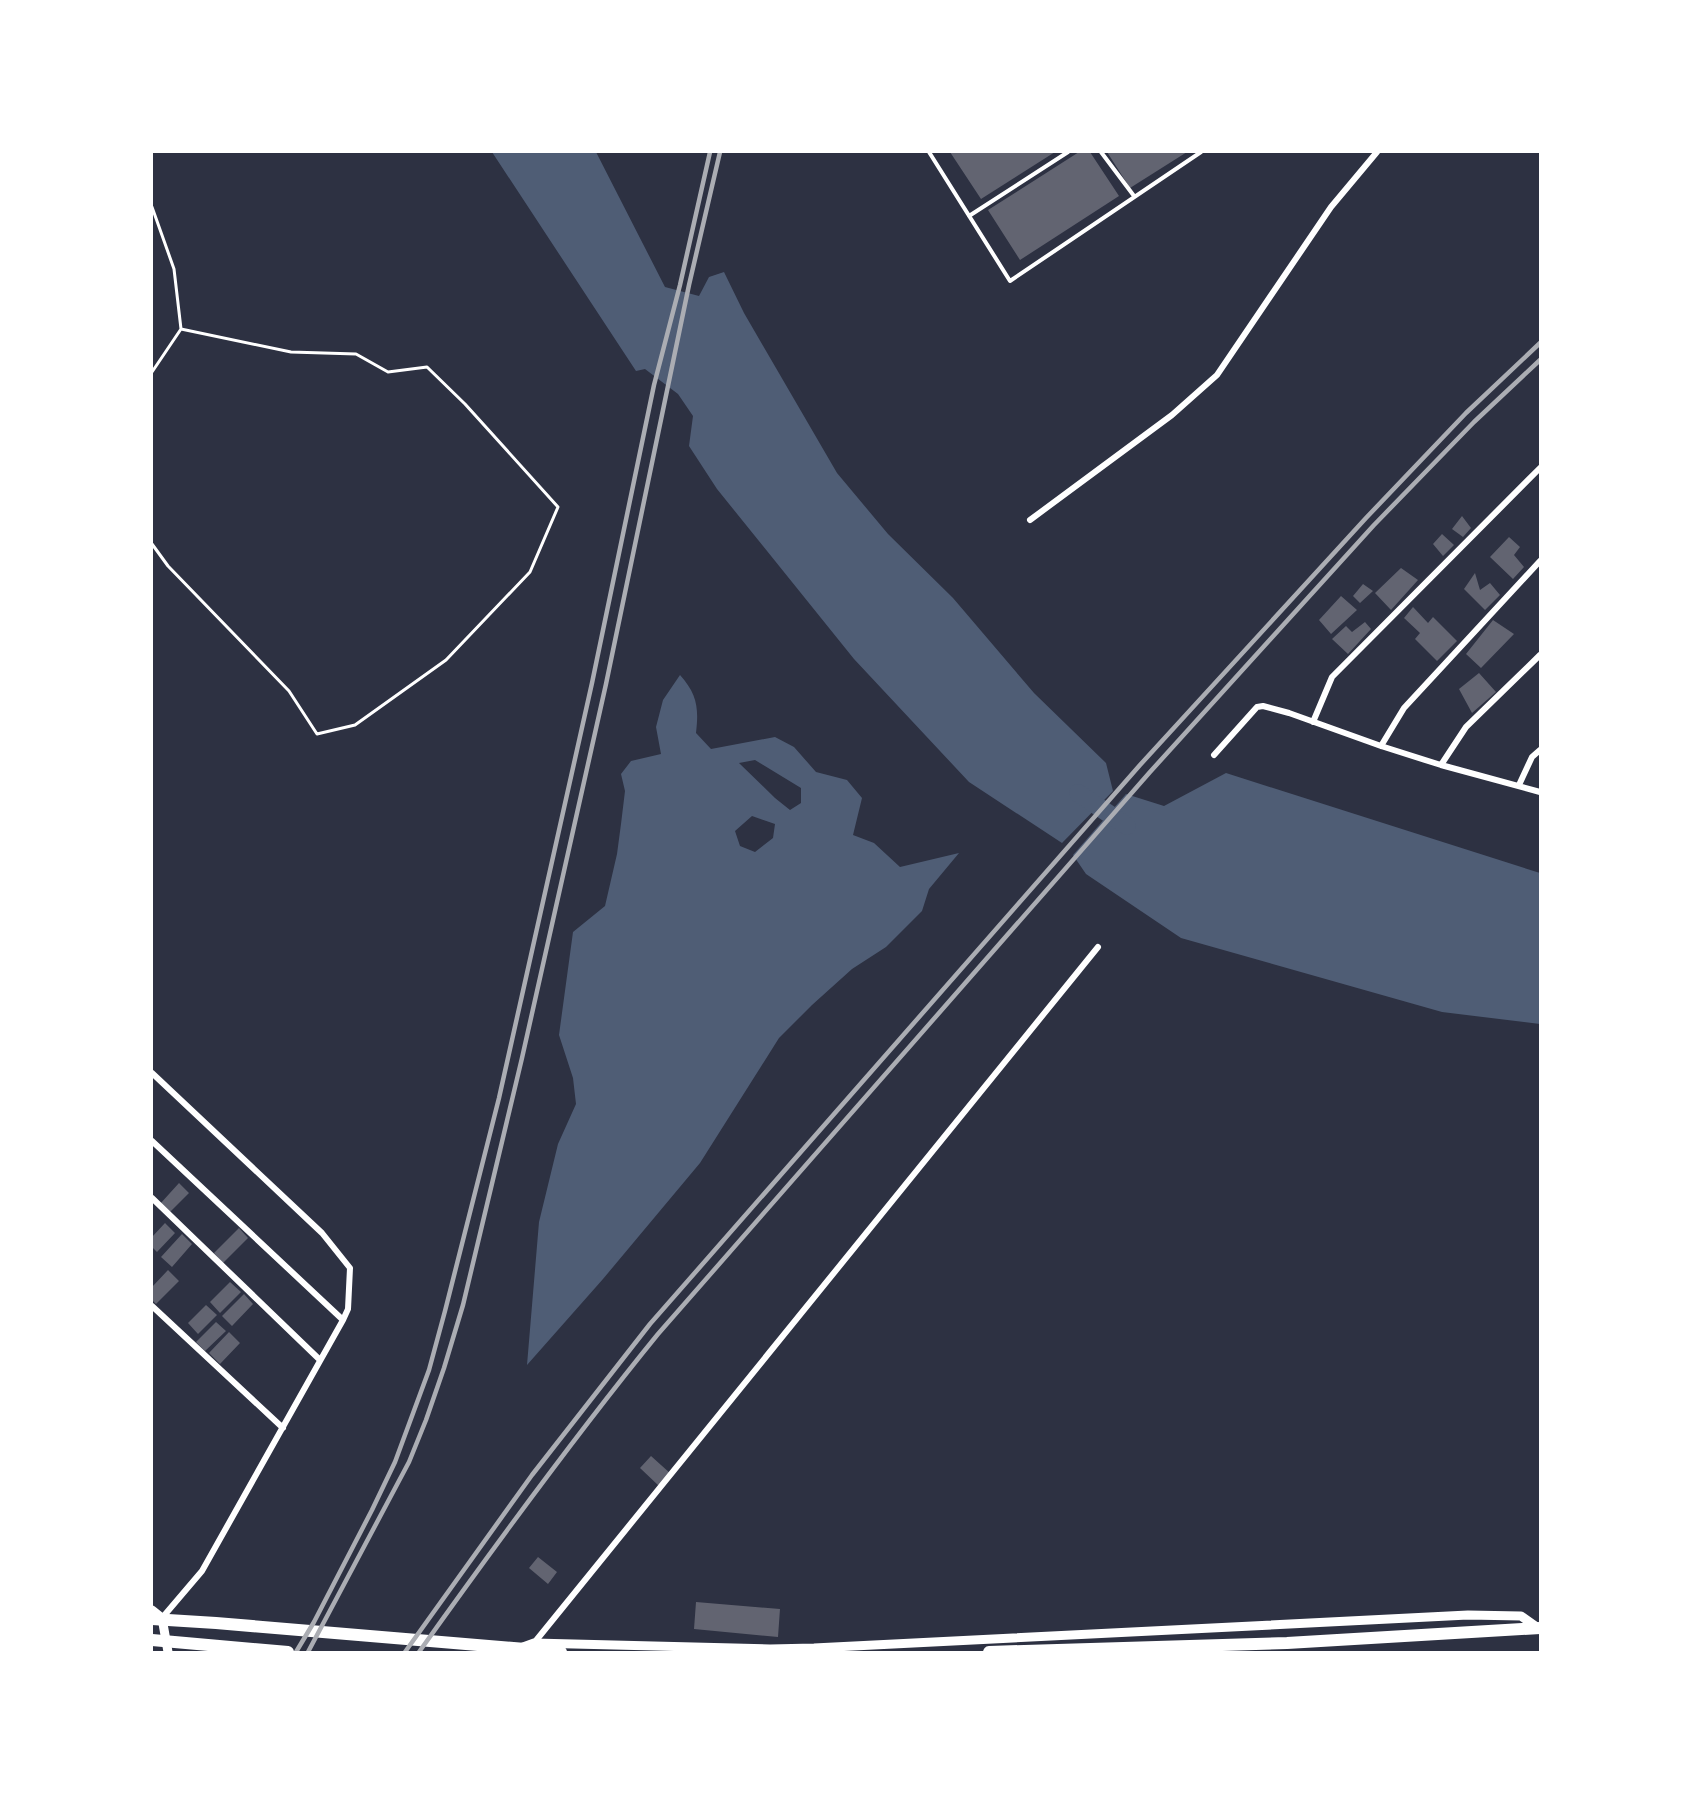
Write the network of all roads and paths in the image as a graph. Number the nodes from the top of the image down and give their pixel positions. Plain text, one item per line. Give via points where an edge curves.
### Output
1 (937, 152) edge
2 (1068, 152) edge
3 (1101, 152) edge
4 (1201, 152) edge
5 (1377, 152) edge
6 (930, 153) edge
7 (1134, 196) junction
8 (152, 207) edge
9 (969, 216) junction
10 (181, 329) junction
11 (152, 372) edge
12 (1540, 468) edge
13 (1030, 520) dead end
14 (152, 544) edge
15 (1540, 561) edge
16 (1540, 655) edge
17 (1313, 722) junction
18 (1381, 746) junction
19 (1540, 750) edge
20 (1214, 755) dead end
21 (1441, 765) junction
22 (1519, 785) junction
23 (1540, 792) edge
24 (1098, 947) dead end
25 (152, 1073) edge
26 (152, 1141) edge
27 (152, 1198) edge
28 (152, 1306) edge
29 (343, 1320) junction
30 (320, 1360) junction
31 (283, 1428) junction
32 (152, 1610) edge
33 (157, 1619) edge
34 (1539, 1628) edge
35 (152, 1640) edge
36 (534, 1643) junction
37 (854, 1649) edge
38 (168, 1653) edge
39 (288, 1653) edge
40 (517, 1653) edge
41 (561, 1653) edge
42 (988, 1653) edge

1 - 6 lane
2 - 9 lane
3 - 7 lane
4 - 7 lane
5 - 13 street via 1331,207 1217,375 1172,415
6 - 9 lane
7 - 9 lane via 1010,281
8 - 10 path via 174,269
10 - 11 path
10 - 14 path via 291,352 356,354 388,372 427,367 558,507 530,572 446,660 355,725 316,734 289,691 168,566
12 - 17 street via 1332,677
15 - 18 street via 1404,708
16 - 21 street via 1466,727
17 - 18 street
17 - 20 street via 1257,707
18 - 21 street
19 - 22 street
21 - 22 street
22 - 23 street
24 - 36 street
25 - 29 street via 322,1233 350,1268 348,1309
26 - 29 street
27 - 30 street
28 - 31 street
29 - 30 street
30 - 31 street
31 - 33 street via 202,1571
32 - 33 street
33 - 38 street
33 - 41 main road
34 - 37 street via 1521,1616 1468,1615
34 - 42 main road via 1287,1643
35 - 39 main road
36 - 37 street
36 - 40 street

